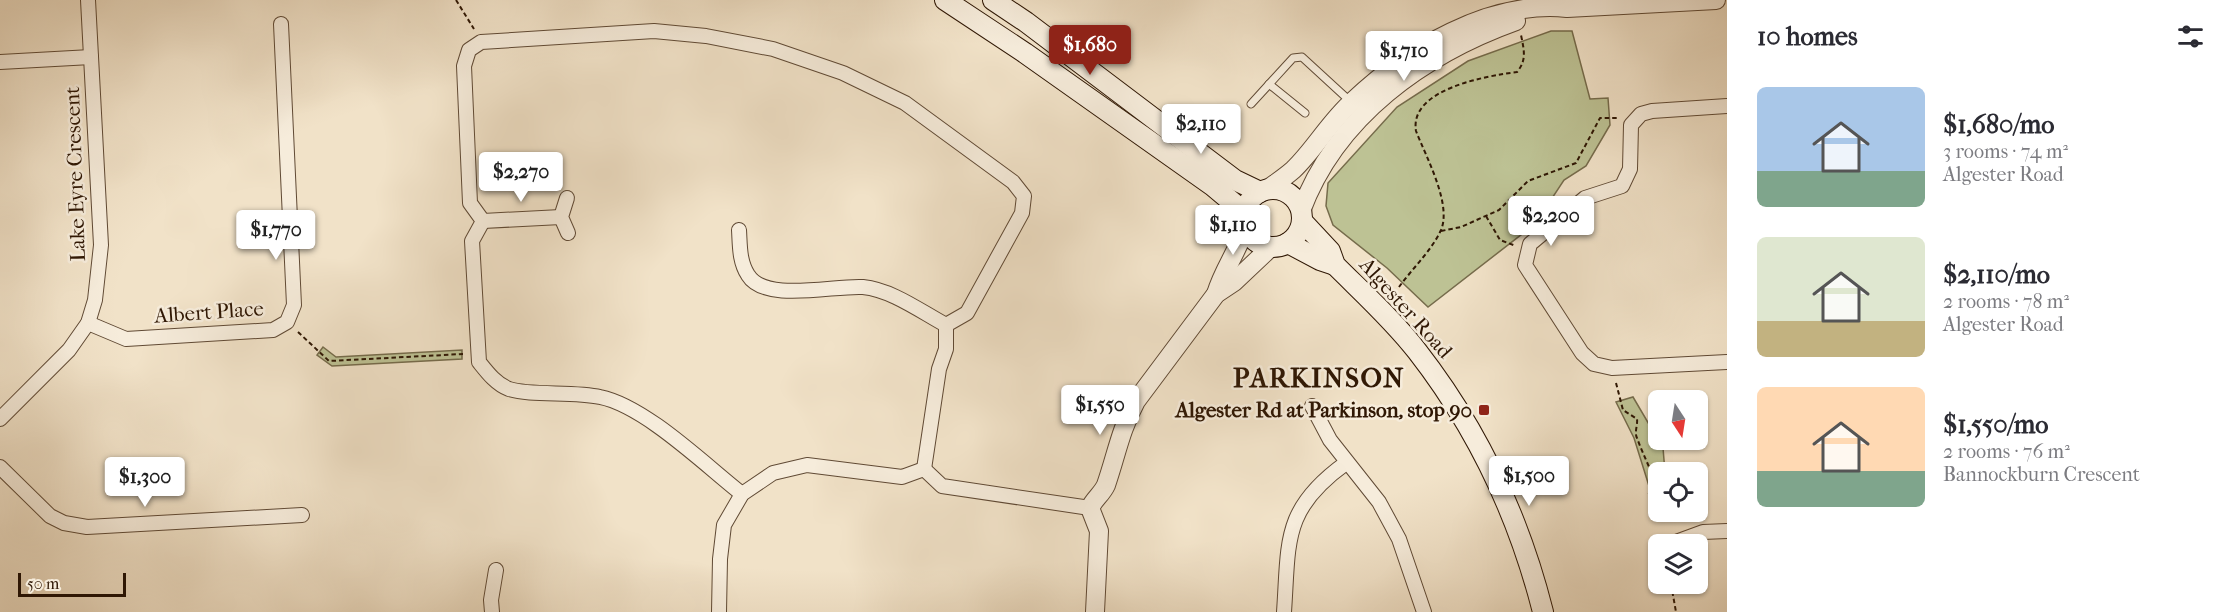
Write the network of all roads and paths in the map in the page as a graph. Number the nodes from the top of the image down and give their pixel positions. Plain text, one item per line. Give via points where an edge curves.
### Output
1 (88, 0) edge
2 (456, 0) edge
3 (945, 0) edge
4 (993, 0) edge
5 (1716, 0) edge
6 (1596, 3) edge
7 (1568, 8) junction
8 (1517, 21) junction
9 (281, 24) dead end
10 (481, 42) junction
11 (91, 57) junction
12 (0, 62) edge
13 (1269, 84) junction
14 (1251, 104) dead end
15 (1727, 106) edge
16 (1357, 108) junction
17 (1305, 114) dead end
18 (1632, 123) junction
19 (1264, 190) junction
20 (567, 198) dead end
21 (1302, 216) junction
22 (1486, 216) junction
23 (561, 217) junction
24 (1244, 220) junction
25 (483, 221) junction
26 (739, 230) dead end
27 (1440, 231) junction
28 (568, 233) dead end
29 (1279, 245) junction
30 (1527, 251) junction
31 (1335, 265) junction
32 (1399, 287) dead end
33 (1216, 294) junction
34 (287, 322) junction
35 (88, 323) junction
36 (946, 326) junction
37 (477, 353) junction
38 (1727, 362) edge
39 (1612, 368) junction
40 (1312, 406) dead end
41 (0, 419) edge
42 (1346, 463) junction
43 (0, 467) edge
44 (1648, 468) edge
45 (924, 469) junction
46 (742, 494) junction
47 (1090, 508) junction
48 (302, 515) dead end
49 (1727, 531) edge
50 (1698, 534) edge
51 (496, 570) dead end
52 (1673, 594) edge
53 (492, 612) edge
54 (719, 612) edge
55 (1095, 612) edge
56 (1284, 612) edge
57 (1424, 612) edge
58 (1542, 612) edge
59 (1676, 612) edge

1 - 11 street, Lake Eyre Crescent
2 - 10 path
3 - 24 main road via 1213,186
4 - 19 main road via 1235,180
5 - 6 street
6 - 7 street
7 - 8 street
7 - 16 street via 1526,7 1449,32 1401,62
8 - 16 street via 1458,44
8 - 27 path via 1525,53 1517,72 1461,83 1420,106 1414,119 1442,201 1444,218
9 - 34 street, Albert Place via 294,304
10 - 25 street via 469,50 464,66 470,203
10 - 36 street via 654,32 706,36 773,49 843,73 905,103 1013,182 1024,196 1022,213 967,314
11 - 12 street
11 - 35 street, Lake Eyre Crescent via 101,245 95,300
13 - 14 lane
13 - 16 lane via 1293,58 1302,57
13 - 17 lane
15 - 18 street via 1652,111 1641,114
16 - 19 street via 1293,170
16 - 21 street via 1311,184
18 - 22 path via 1611,116 1600,118 1580,160 1536,176 1499,210
18 - 30 street via 1630,169 1622,186 1585,198 1530,244
19 - 21 main road via 1285,191
19 - 24 main road via 1247,204
20 - 23 street
21 - 29 main road via 1295,237
21 - 31 main road, Algester Road via 1330,251
22 - 27 path
22 - 30 path via 1500,240
23 - 25 street
23 - 28 street
24 - 29 main road via 1254,241
24 - 33 street via 1241,241 1221,275
25 - 37 street via 472,241
26 - 36 street via 741,259 748,277 764,287 789,291 863,287 888,293
27 - 32 path
29 - 31 main road, Algester Road
29 - 33 street via 1254,260 1234,282
30 - 39 street via 1527,271 1582,353 1594,364
31 - 58 main road, Algester Road via 1416,350 1478,443 1511,512
33 - 47 street via 1136,401 1117,442 1106,485
34 - 35 street, Albert Place via 273,330 126,339
34 - 37 path via 329,361
35 - 41 street, Lake Eyre Crescent via 69,350
36 - 45 street via 946,349 939,369
37 - 46 street via 491,377 510,389 616,401 640,414
38 - 39 street
39 - 44 path via 1623,410 1637,419 1637,439
40 - 42 street
42 - 56 street via 1332,472 1299,508 1290,532
42 - 57 street via 1379,502 1399,538
43 - 48 street via 50,516 87,527
45 - 46 street via 902,477 807,465 773,473
45 - 47 street via 942,486
46 - 54 street via 724,525
47 - 55 street via 1099,531
49 - 50 street
51 - 53 street
52 - 59 path

